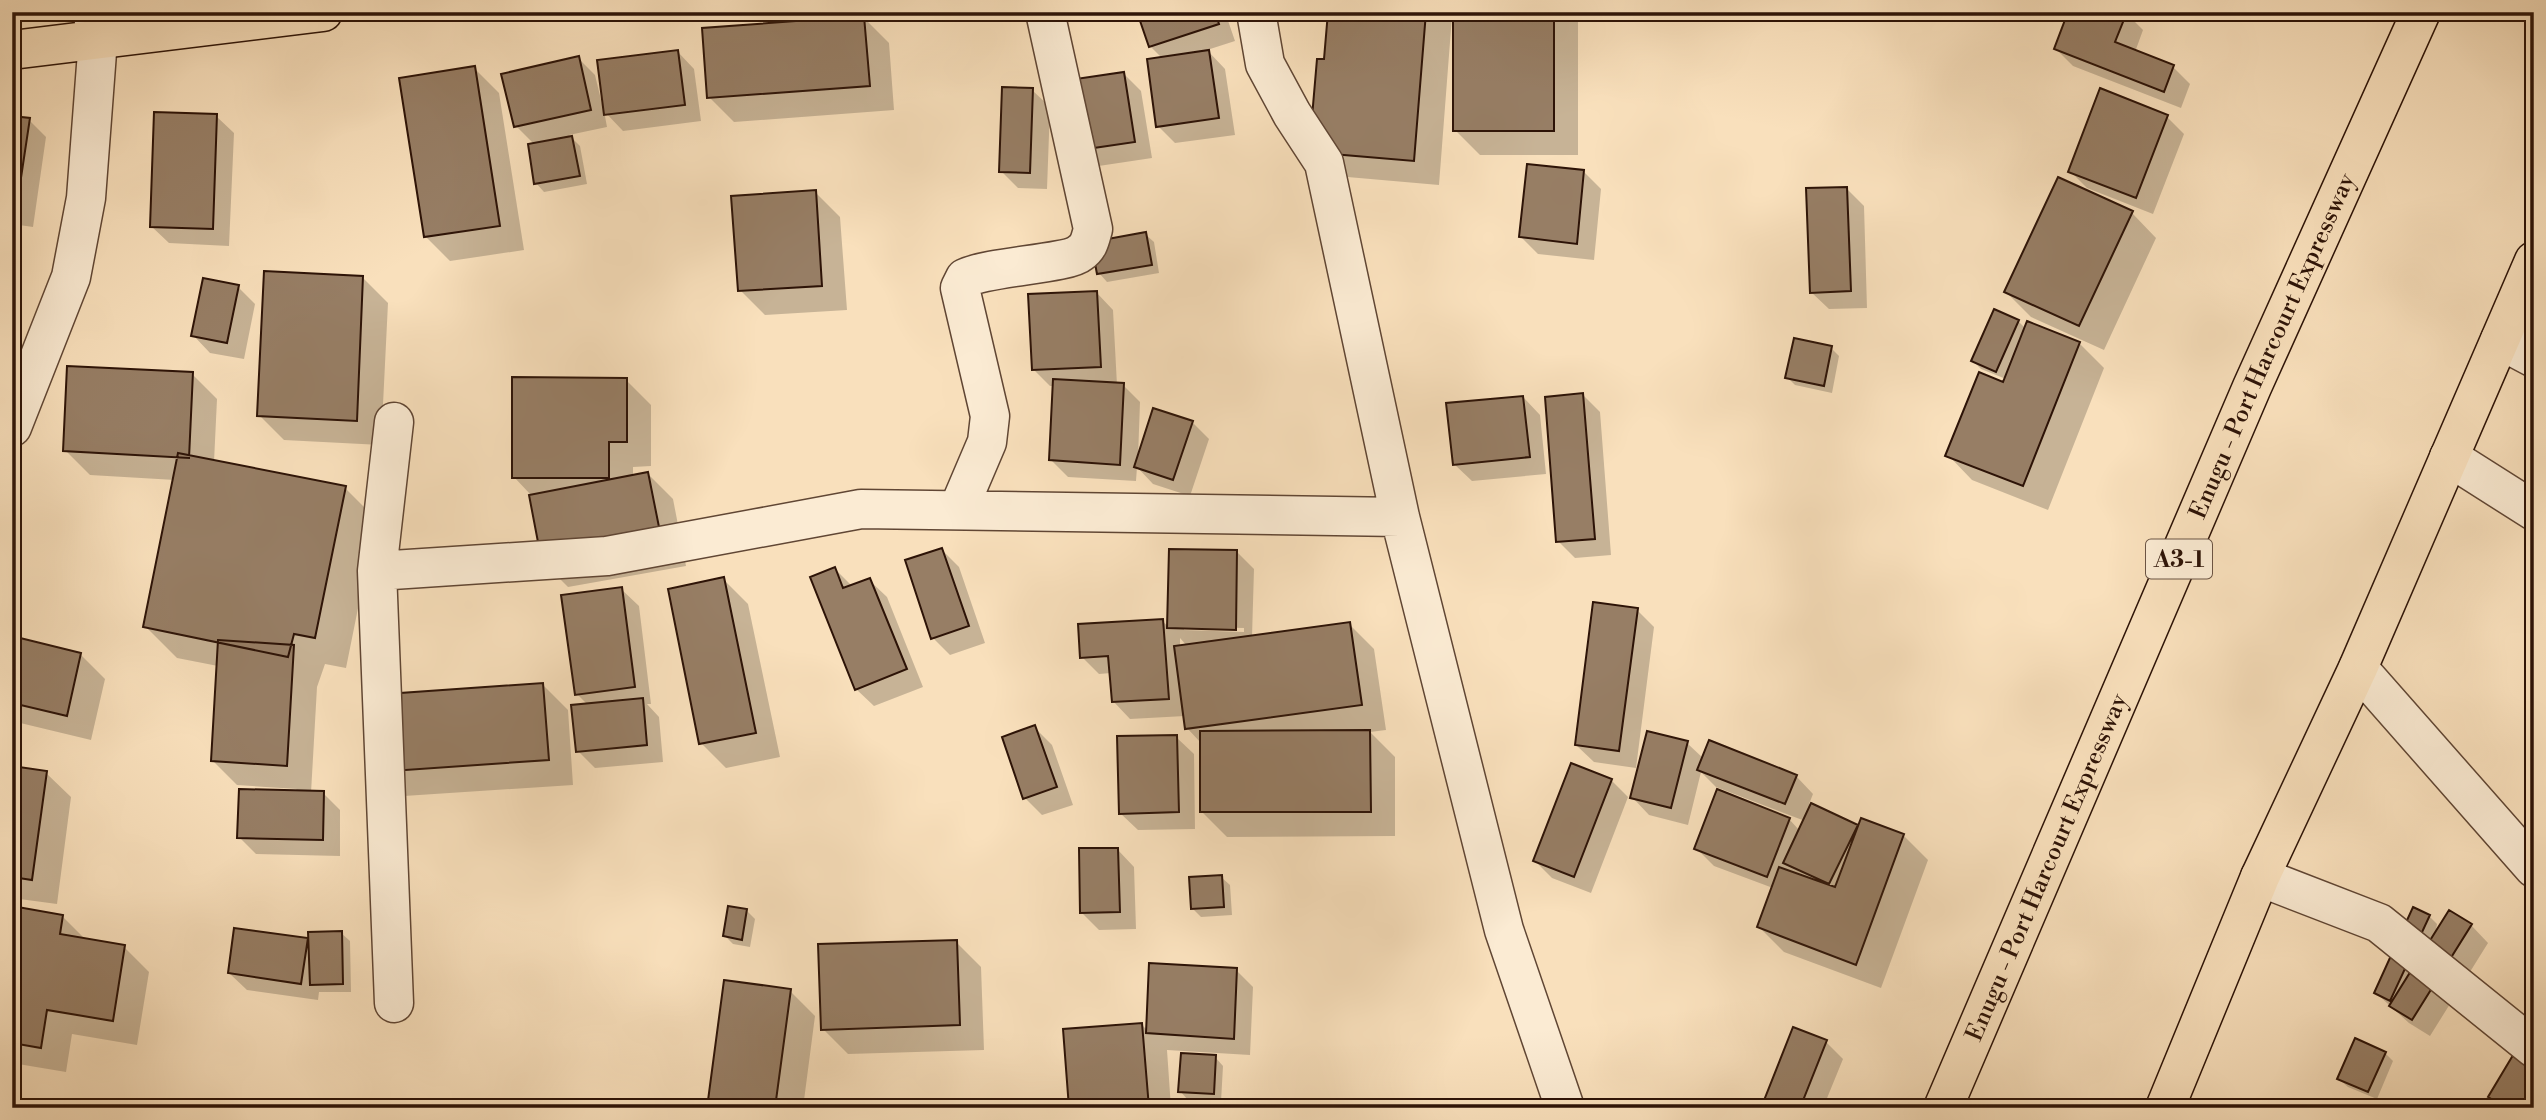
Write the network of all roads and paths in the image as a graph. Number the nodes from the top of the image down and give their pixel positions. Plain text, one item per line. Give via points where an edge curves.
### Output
1 (323, 12) edge
2 (1045, 12) edge
3 (1256, 12) edge
4 (2421, 12) edge
5 (95, 26) edge
6 (12, 50) edge
7 (2534, 261) edge
8 (2500, 340) junction
9 (2534, 358) edge
10 (394, 422) dead end
11 (12, 427) edge
12 (2449, 457) junction
13 (958, 510) junction
14 (2534, 512) edge
15 (1400, 517) junction
16 (377, 572) junction
17 (2358, 668) junction
18 (2534, 868) edge
19 (2260, 877) junction
20 (394, 1003) dead end
21 (2534, 1048) edge
22 (1565, 1108) edge
23 (1943, 1108) edge
24 (2165, 1108) edge

1 - 5 main road
2 - 13 street via 1093,229 1090,244 1078,256 981,271 965,278 960,288 990,416 986,442
3 - 15 street via 1265,64 1324,163
4 - 23 main road, Enugu - Port Harcourt Expressway / A3-1 via 2247,400
5 - 6 main road
5 - 11 street via 86,198 71,276
7 - 8 main road
8 - 9 street
8 - 12 main road
10 - 16 street
12 - 14 street
12 - 17 main road
13 - 15 street
13 - 16 street via 861,509 607,556
15 - 22 street via 1504,930
16 - 20 street
17 - 18 street
17 - 19 main road
19 - 21 street via 2379,923
19 - 24 main road

